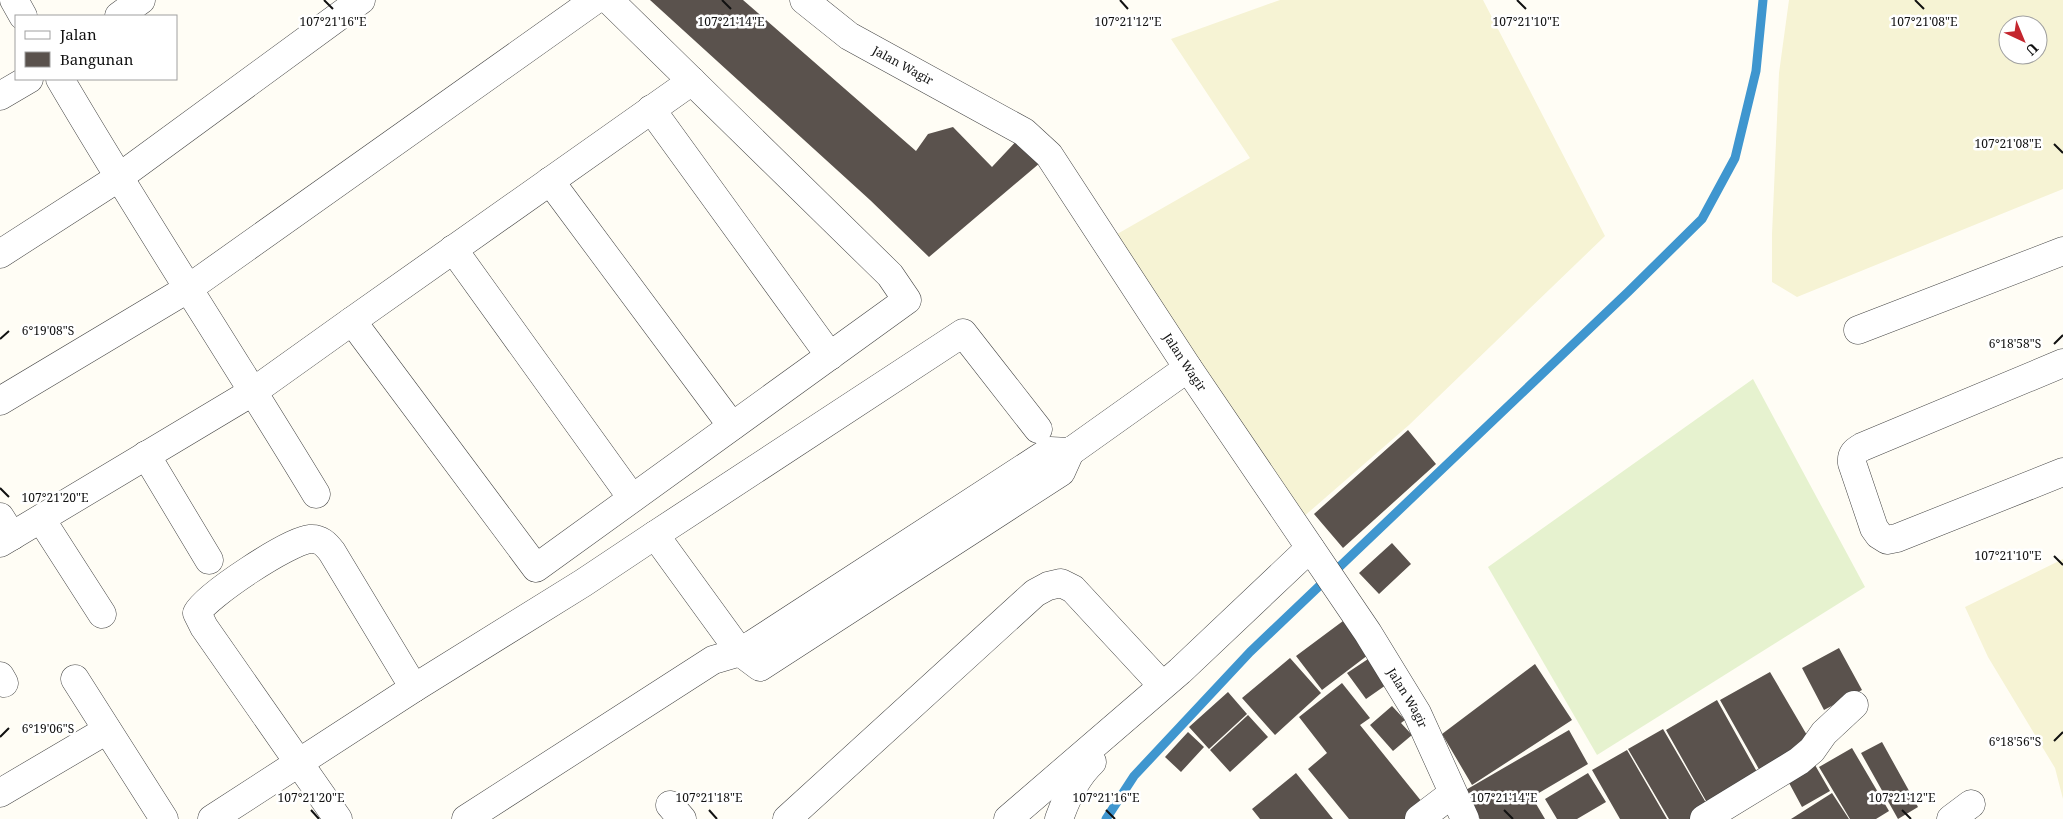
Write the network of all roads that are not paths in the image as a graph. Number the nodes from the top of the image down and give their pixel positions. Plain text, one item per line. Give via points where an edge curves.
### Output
1 (14, 0) edge
2 (141, 0) edge
3 (361, 0) edge
4 (595, 0) edge
5 (609, 0) edge
6 (804, 0) edge
7 (22, 15) edge
8 (120, 15) edge
9 (27, 80) edge
10 (61, 80) edge
11 (692, 81) junction
12 (0, 96) edge
13 (651, 110) junction
14 (118, 178) junction
15 (550, 181) junction
16 (453, 249) junction
17 (2063, 251) edge
18 (0, 254) edge
19 (189, 288) junction
20 (352, 321) junction
21 (1858, 330) dead end
22 (830, 356) junction
23 (2063, 363) edge
24 (1188, 368) junction
25 (254, 391) junction
26 (0, 402) edge
27 (732, 426) junction
28 (1038, 429) dead end
29 (146, 456) junction
30 (2063, 472) edge
31 (316, 494) dead end
32 (632, 498) junction
33 (41, 518) junction
34 (4, 532) edge
35 (655, 535) junction
36 (1313, 553) junction
37 (209, 560) dead end
38 (102, 614) dead end
39 (740, 652) junction
40 (1171, 678) junction
41 (75, 679) dead end
42 (414, 688) junction
43 (1854, 705) dead end
44 (107, 730) junction
45 (298, 765) junction
46 (0, 793) edge
47 (1452, 794) junction
48 (164, 819) edge
49 (212, 819) edge
50 (338, 819) edge
51 (466, 819) edge
52 (787, 819) edge
53 (1008, 819) edge
54 (1059, 819) edge
55 (1419, 819) edge
56 (1465, 819) edge
57 (1704, 819) edge

1 - 7 street
2 - 8 street
3 - 14 street
4 - 19 street
5 - 11 street
6 - 24 street, Jalan Wagir via 849,36 1024,132 1049,155
9 - 12 street
10 - 14 street
11 - 13 street
11 - 22 street via 890,275 907,300
13 - 15 street
13 - 22 street
14 - 18 street
14 - 19 street
15 - 16 street
15 - 27 street
16 - 20 street
16 - 32 street
17 - 21 street
19 - 25 street
19 - 26 street
20 - 25 street
20 - 32 street via 536,568
22 - 27 street
23 - 30 street via 1862,447 1851,457 1874,528 1887,540
24 - 36 street, Jalan Wagir
24 - 39 street via 1070,452 1050,451
25 - 29 street
25 - 31 street
27 - 32 street
28 - 35 street via 963,333
29 - 33 street
29 - 37 street
33 - 34 street
33 - 38 street
35 - 39 street
35 - 42 street
36 - 40 street
36 - 47 street, Jalan Wagir via 1368,633 1417,713
39 - 51 street via 713,660
40 - 52 street via 1073,589 1061,583 1048,586 1035,594
40 - 53 street
40 - 54 street via 1159,695 1085,768
41 - 44 street
42 - 45 street
42 - 45 street via 323,541 312,538 296,542 219,590 197,613
43 - 57 street via 1799,761
44 - 46 street
44 - 48 street
45 - 49 street
45 - 50 street
47 - 55 street
47 - 56 street, Jalan Wagir

